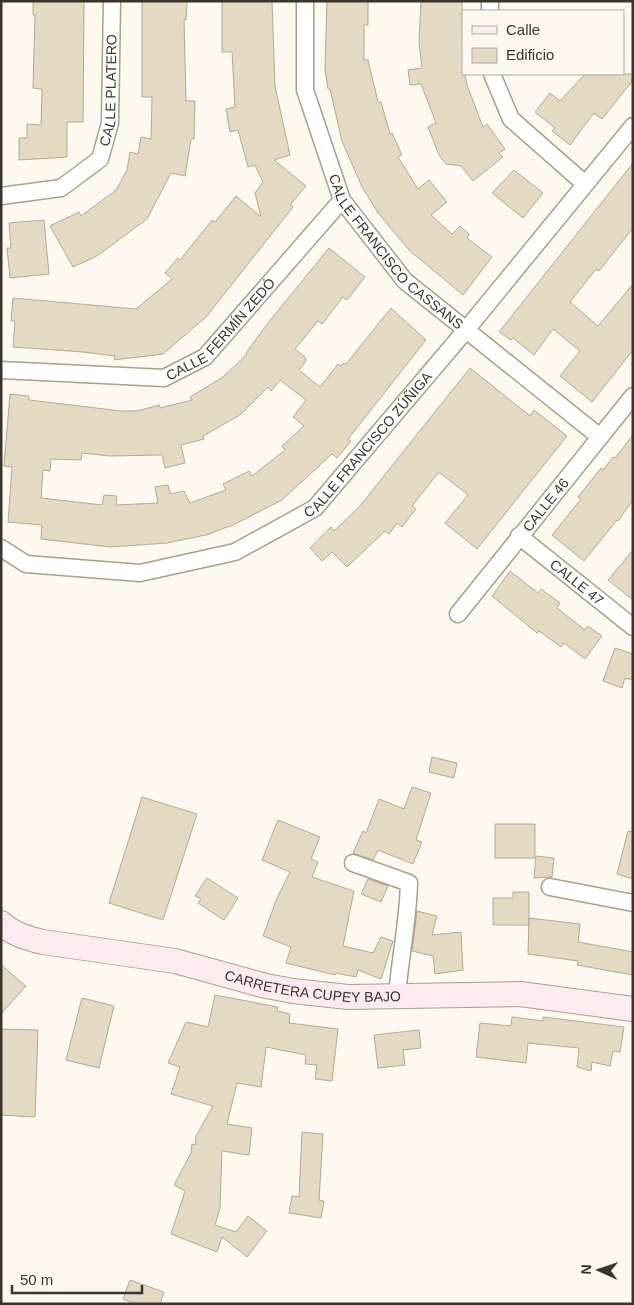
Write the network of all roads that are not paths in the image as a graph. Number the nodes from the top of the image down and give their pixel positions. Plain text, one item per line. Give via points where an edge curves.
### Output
1 (112, 1) edge
2 (305, 1) edge
3 (492, 75) edge
4 (633, 126) edge
5 (585, 184) junction
6 (1, 196) edge
7 (342, 200) junction
8 (466, 330) junction
9 (1, 370) edge
10 (633, 396) edge
11 (600, 437) junction
12 (519, 536) junction
13 (1, 548) edge
14 (458, 614) dead end
15 (633, 627) edge
16 (353, 863) dead end
17 (550, 887) dead end
18 (633, 903) edge
19 (1, 923) edge
20 (397, 996) junction
21 (633, 1009) edge

1 - 6 street, CALLE PLATERO via 110,122 100,159 61,188
2 - 7 street, CALLE FRANCISCO CASSANS via 306,90
3 - 5 street via 511,119
4 - 5 street, CALLE FRANCISCO ZÚÑIGA
5 - 8 street, CALLE FRANCISCO ZÚÑIGA
7 - 8 street, CALLE FRANCISCO CASSANS via 405,281
7 - 9 street, CALLE FERMÍN ZEDÓ via 205,357 164,378
8 - 11 street, CALLE FRANCISCO CASSANS
8 - 13 street, CALLE FRANCISCO ZÚÑIGA via 315,508 234,552 140,573 26,564
10 - 11 street, CALLE 46
11 - 12 street, CALLE 46
12 - 14 street, CALLE 46
12 - 15 street, CALLE 47
16 - 20 street via 409,883 408,921 400,955
17 - 18 street
19 - 20 street, CARRETERA CUPEY BAJO via 29,939 175,961 284,990 348,997
20 - 21 street, CARRETERA CUPEY BAJO via 520,994

